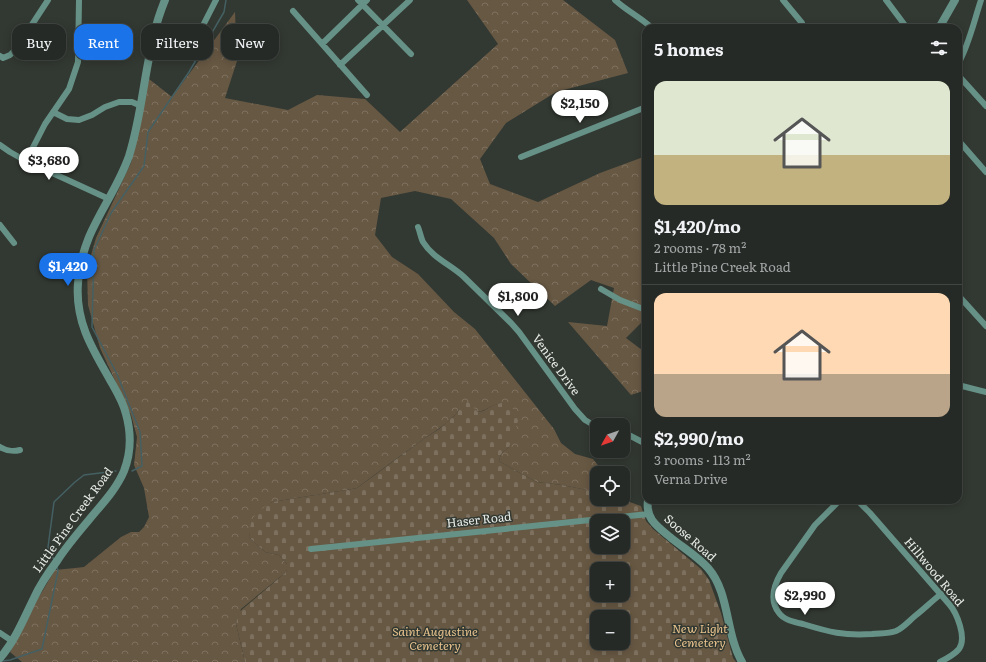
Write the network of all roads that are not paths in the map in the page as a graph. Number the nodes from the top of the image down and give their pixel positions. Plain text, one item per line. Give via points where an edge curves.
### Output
1 (48, 0) edge
2 (79, 0) edge
3 (216, 0) edge
4 (367, 0) edge
5 (410, 0) edge
6 (615, 0) edge
7 (783, 0) edge
8 (886, 0) edge
9 (955, 0) edge
10 (981, 0) edge
11 (164, 2) edge
12 (360, 2) edge
13 (293, 11) dead end
14 (204, 24) edge
15 (648, 24) edge
16 (802, 24) edge
17 (904, 24) edge
18 (941, 24) edge
19 (383, 25) junction
20 (322, 44) junction
21 (411, 54) dead end
22 (0, 56) edge
23 (962, 57) edge
24 (340, 65) junction
25 (962, 79) edge
26 (367, 95) dead end
27 (141, 106) junction
28 (986, 106) edge
29 (642, 109) edge
30 (54, 112) junction
31 (0, 145) edge
32 (962, 146) edge
33 (521, 158) dead end
34 (26, 161) junction
35 (986, 172) edge
36 (109, 199) junction
37 (0, 225) edge
38 (418, 227) dead end
39 (14, 243) dead end
40 (601, 289) dead end
41 (962, 299) edge
42 (642, 308) edge
43 (986, 326) edge
44 (962, 386) edge
45 (986, 392) edge
46 (590, 423) edge
47 (630, 436) edge
48 (642, 442) edge
49 (0, 447) edge
50 (20, 450) dead end
51 (647, 504) edge
52 (836, 504) edge
53 (861, 504) edge
54 (649, 514) junction
55 (311, 549) dead end
56 (941, 594) junction
57 (0, 633) edge
58 (12, 641) junction
59 (1, 657) edge
60 (742, 662) edge
61 (940, 662) edge

1 - 22 street via 16,48 10,55 3,58
2 - 30 street via 78,62 69,89
3 - 14 street
4 - 12 street
5 - 19 street
6 - 15 street
7 - 16 street
8 - 17 street
9 - 18 street
10 - 23 street
11 - 27 street, Little Pine Creek Road via 155,32
12 - 19 street
12 - 20 street
13 - 20 street
19 - 21 street
19 - 24 street
20 - 24 street
24 - 26 street
25 - 28 street
27 - 30 street via 132,102 119,102 79,120 67,119
27 - 36 street, Little Pine Creek Road via 129,155
29 - 33 street
30 - 34 street
31 - 34 street
32 - 35 street
34 - 36 street
36 - 58 street, Little Pine Creek Road via 86,246 79,272 78,297 88,340 120,397 126,414 130,438 128,455 124,470 114,488 57,560
37 - 39 street
38 - 46 street, Venice Drive via 423,242 430,251 464,277 511,323 575,409
40 - 42 street
41 - 43 street
44 - 45 street
47 - 48 street
49 - 50 street via 12,452
51 - 54 street, Soose Road
52 - 56 street via 815,525 777,580 773,598 776,609 782,616 837,634 888,633 905,626
53 - 56 street, Hillwood Road
54 - 55 street, Haser Road
54 - 60 street, Soose Road via 662,531 708,568 717,581 734,644
56 - 61 street, Hillwood Road via 955,612 962,641 958,651
57 - 58 street
58 - 59 street, Little Pine Creek Road

